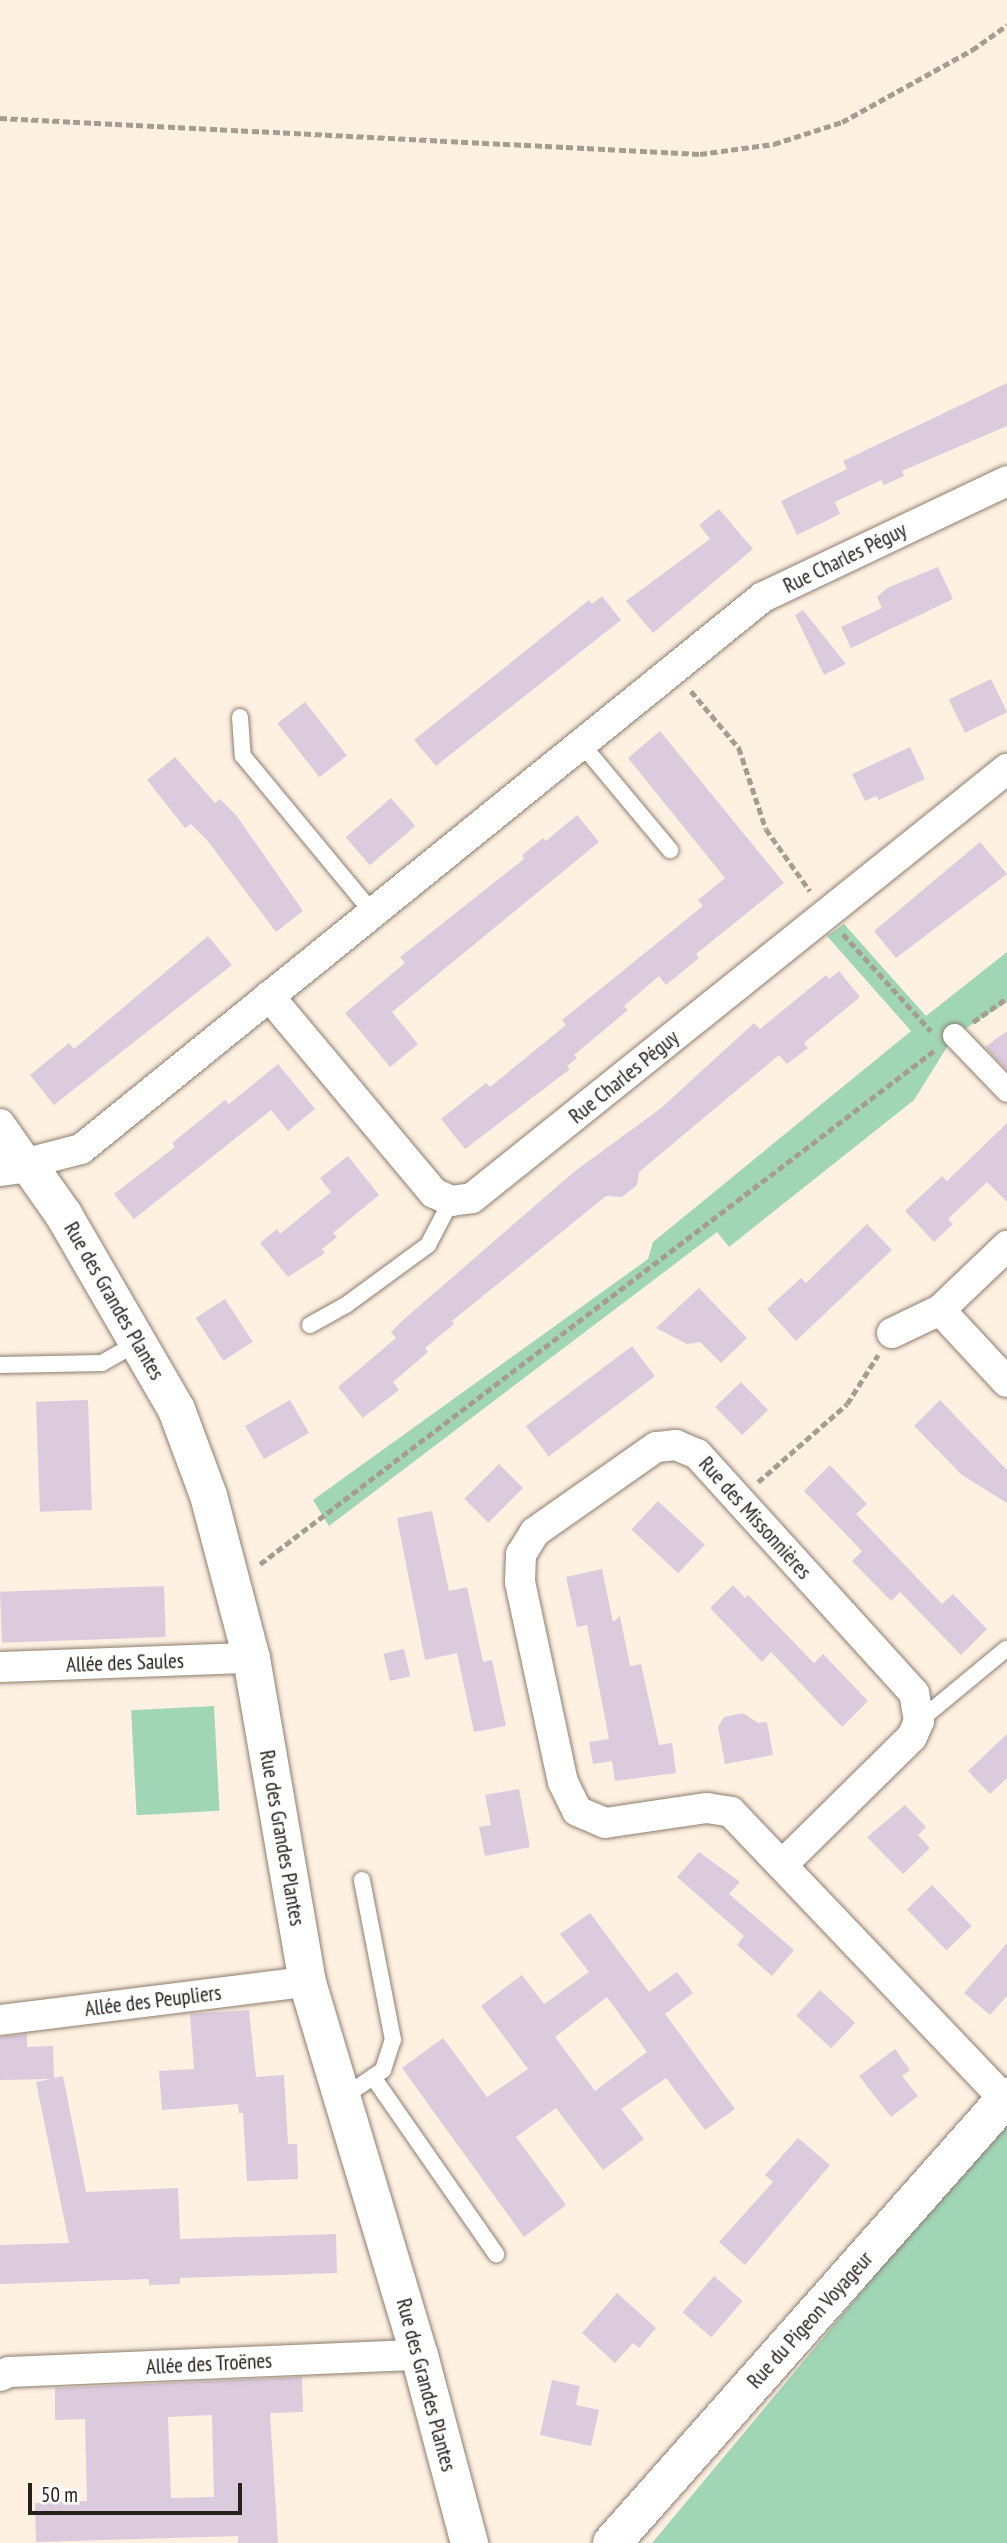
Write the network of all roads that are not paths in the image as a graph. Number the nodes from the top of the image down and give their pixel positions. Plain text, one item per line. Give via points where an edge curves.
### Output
1 (1007, 481) edge
2 (240, 717) dead end
3 (580, 742) junction
4 (1007, 769) edge
5 (670, 850) dead end
6 (372, 912) junction
7 (270, 996) junction
8 (948, 1040) road end
9 (1007, 1090) edge
10 (0, 1124) edge
11 (14, 1165) edge
12 (451, 1201) junction
13 (1007, 1246) edge
14 (940, 1310) junction
15 (310, 1325) dead end
16 (892, 1333) road end
17 (141, 1342) junction
18 (0, 1365) edge
19 (1007, 1382) edge
20 (1006, 1649) edge
21 (251, 1658) junction
22 (0, 1667) edge
23 (919, 1721) junction
24 (782, 1866) junction
25 (362, 1880) dead end
26 (307, 1982) junction
27 (0, 2020) edge
28 (373, 2077) junction
29 (342, 2098) junction
30 (1006, 2099) edge
31 (496, 2254) dead end
32 (419, 2355) junction
33 (0, 2376) edge
34 (469, 2543) edge
35 (612, 2543) edge

1 - 3 street, Rue Charles Péguy via 764,597
2 - 6 lane via 243,756
3 - 5 lane
3 - 6 street, Rue Charles Péguy
4 - 12 street, Rue Charles Péguy via 472,1198
6 - 7 street, Rue Charles Péguy
7 - 11 street, Rue Charles Péguy via 81,1149
7 - 12 street via 434,1193
8 - 9 street
10 - 11 street
11 - 17 street, Rue des Grandes Plantes
12 - 15 lane via 428,1245 346,1305
13 - 14 street
14 - 16 street
14 - 19 street
17 - 18 lane via 102,1363
17 - 21 street, Rue des Grandes Plantes via 176,1409 208,1495
20 - 23 lane
21 - 22 street, Allée des Saules
21 - 26 street, Rue des Grandes Plantes
23 - 24 street via 912,1737
23 - 24 street, Rue des Missonnières via 914,1693 697,1454 676,1446 656,1447 535,1532 521,1554 520,1581 563,1783 576,1811 605,1823 707,1808 731,1812
24 - 30 street, Rue des Missonnières
25 - 28 lane via 393,2040 383,2070
26 - 27 street, Allée des Peupliers
26 - 29 street, Rue des Grandes Plantes
28 - 29 lane
28 - 31 lane
29 - 32 street, Rue des Grandes Plantes
30 - 35 main road, Rue du Pigeon Voyageur
32 - 33 street, Allée des Troënes via 9,2372
32 - 34 street, Rue des Grandes Plantes

